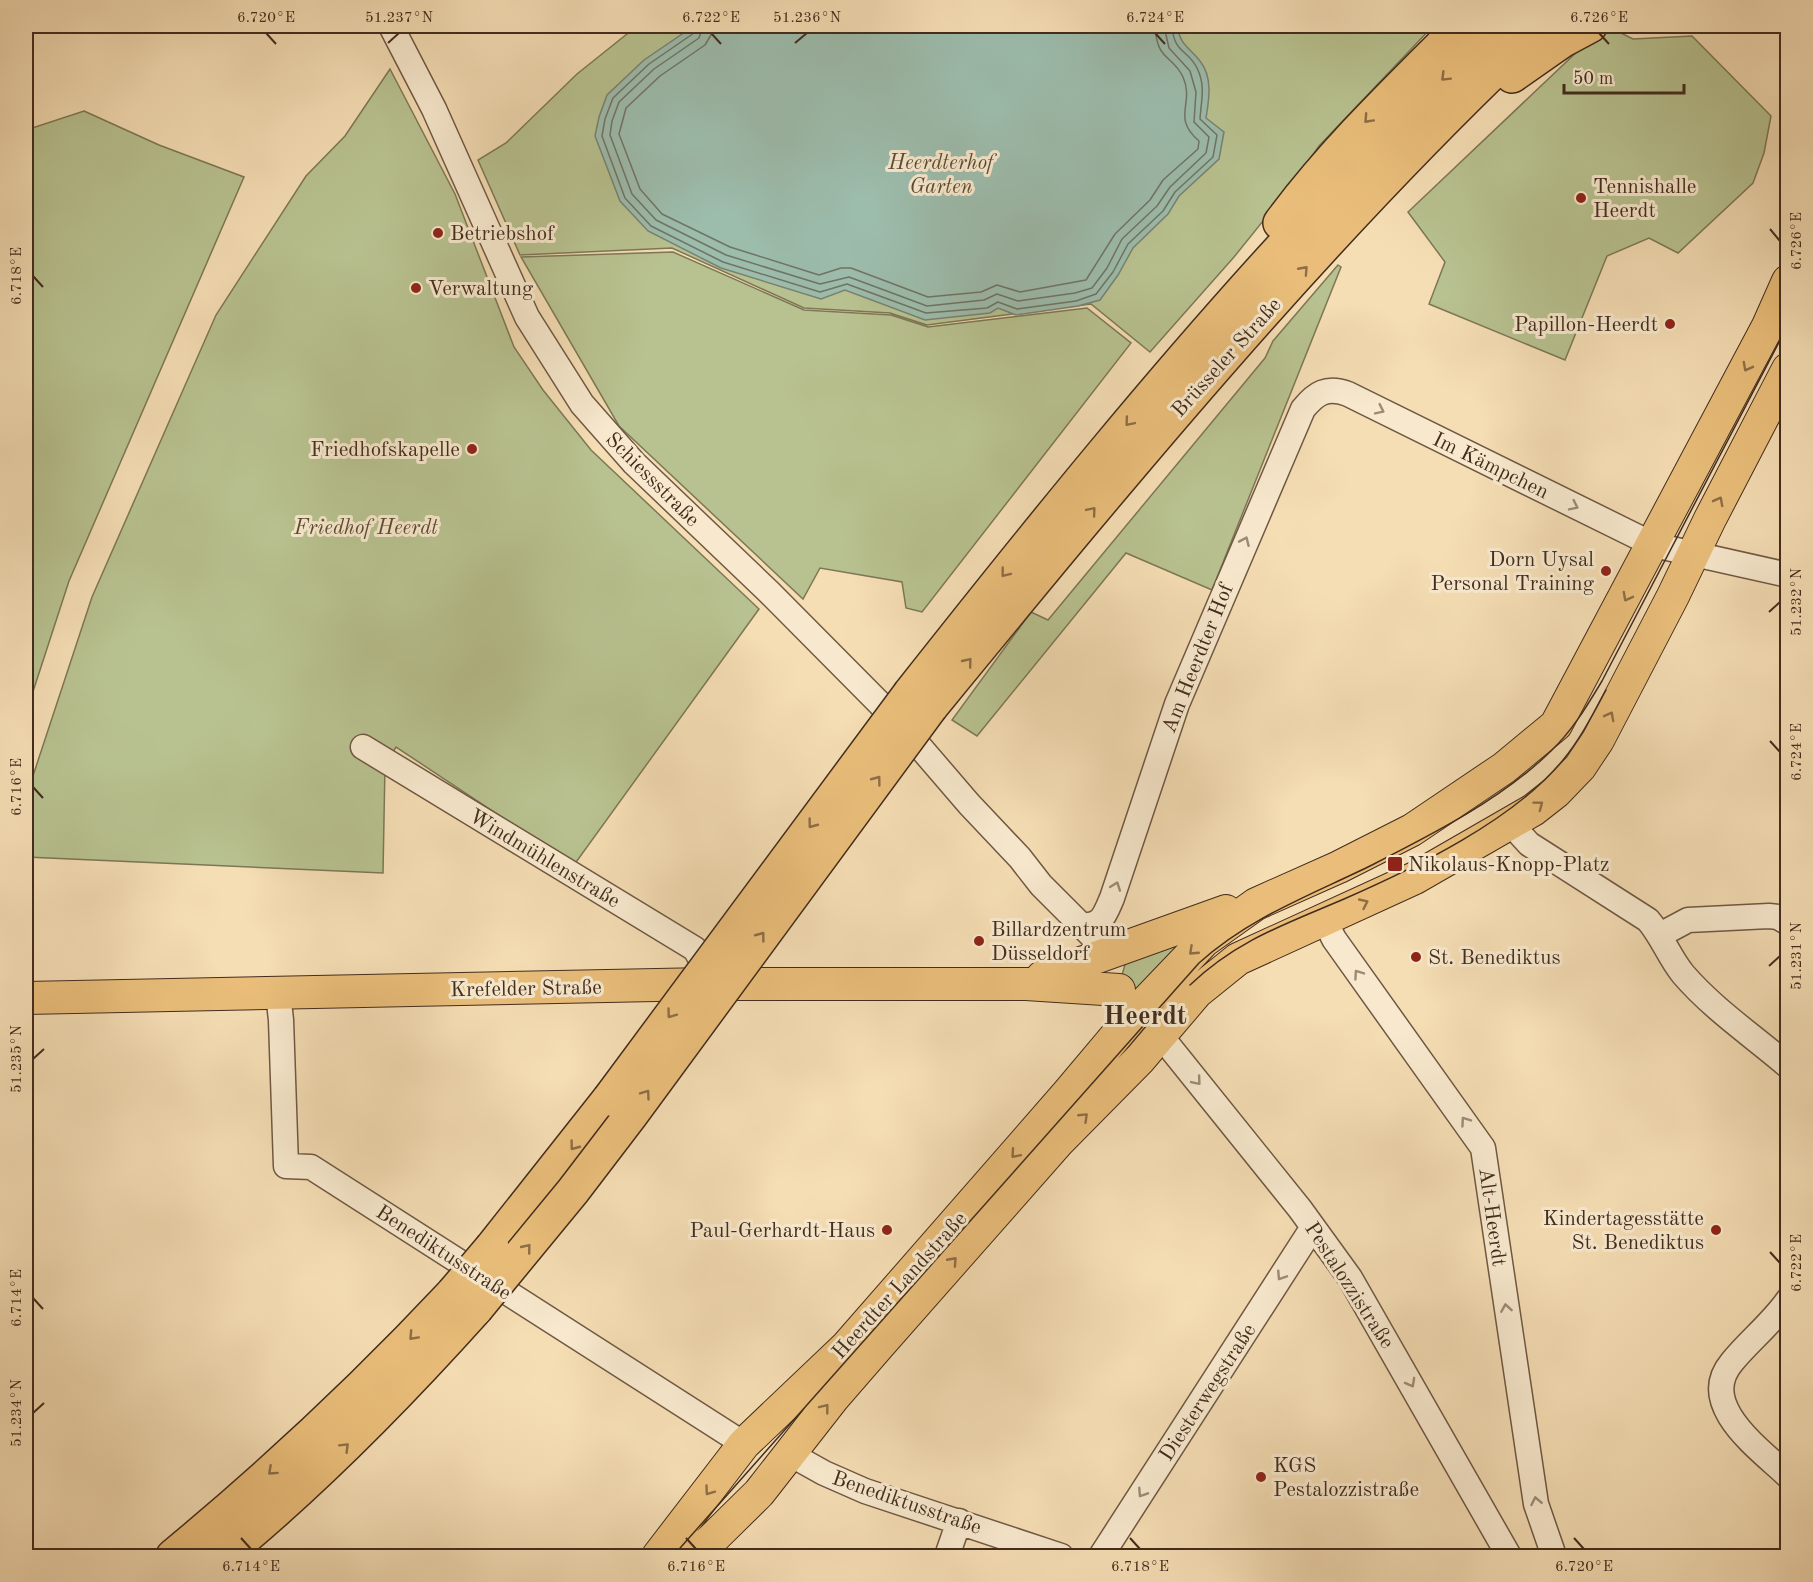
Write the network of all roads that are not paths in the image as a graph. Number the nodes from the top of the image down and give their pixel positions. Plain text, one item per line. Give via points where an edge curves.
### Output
1 (391, 26) edge
2 (1445, 26) edge
3 (1461, 26) edge
4 (1498, 26) edge
5 (1541, 26) edge
6 (1590, 26) edge
7 (1409, 77) junction
8 (1412, 155) junction
9 (1788, 281) edge
10 (1788, 369) edge
11 (1162, 384) junction
12 (1326, 390) joint
13 (1687, 481) junction
14 (1654, 545) junction
15 (1694, 553) junction
16 (1788, 575) edge
17 (921, 700) junction
18 (363, 747) dead end
19 (1510, 823) junction
20 (1256, 904) junction
21 (1325, 921) junction
22 (1788, 923) edge
23 (1660, 935) junction
24 (1111, 958) junction
25 (1238, 959) junction
26 (706, 984) junction
27 (278, 993) junction
28 (26, 998) edge
29 (1181, 1009) junction
30 (1160, 1035) junction
31 (1788, 1066) edge
32 (1313, 1227) junction
33 (1788, 1300) edge
34 (464, 1301) junction
35 (778, 1411) junction
36 (744, 1444) junction
37 (789, 1454) junction
38 (1788, 1476) edge
39 (763, 1488) junction
40 (959, 1521) junction
41 (173, 1557) edge
42 (224, 1557) edge
43 (658, 1557) edge
44 (695, 1557) edge
45 (947, 1557) edge
46 (1061, 1557) edge
47 (1101, 1557) edge
48 (1509, 1557) edge
49 (1554, 1557) edge

1 - 24 street, Schiessstraße via 434,109 527,317 582,404 648,478 902,726 1041,885
2 - 7 highway
3 - 7 highway
4 -> 11 highway, Brüsseler Straße via 1303,224
5 - 8 highway, Brüsseler Straße
6 - 8 highway via 1562,40 1513,75
7 -> 11 highway via 1305,189
17 -> 8 highway, Brüsseler Straße via 1189,397
9 -> 13 main road
15 -> 10 main road
11 -> 17 highway, Brüsseler Straße via 1054,511
12 -> 14 street, Im Kämpchen via 1348,394
24 -> 12 street, Am Heerdter Hof via 1135,834 1177,704 1303,409 1314,395
13 - 14 main road
13 - 15 street via 1687,501 1675,531 1682,544
14 - 15 street, Im Kämpchen
14 -> 20 main road via 1566,712 1545,736 1412,830
15 - 16 street, Im Kämpchen
19 -> 15 main road via 1541,804 1580,767
17 - 34 highway, bridge via 609,1099
18 - 26 street, Windmühlenstraße via 695,949 704,965
21 -> 19 main road via 1415,878
19 - 23 street via 1529,844 1626,903
20 - 24 main road via 1240,906
20 -> 24 main road via 1204,940
20 - 25 main road via 1276,909 1283,924 1275,935
21 - 25 main road
49 -> 21 street, Alt-Heerdt via 1536,1504 1483,1148
22 - 23 street via 1769,916 1688,920
23 - 31 street via 1691,983
24 - 26 main road, Krefelder Straße via 1026,984
24 - 29 main road via 1163,1014
24 - 30 main road
24 -> 35 main road, Heerdter Landstraße via 1068,1094 847,1346
25 - 29 main road
26 - 27 main road, Krefelder Straße
27 - 28 main road, Krefelder Straße
27 - 36 street, Benediktusstraße via 286,1166 311,1167
29 - 30 main road
30 -> 32 street, Pestalozzistraße
37 -> 30 main road, Heerdter Landstraße via 935,1281
32 -> 47 street, Diesterwegstraße
32 -> 48 street, Pestalozzistraße via 1350,1278
33 - 38 street via 1731,1363 1720,1390 1735,1424
34 -> 41 highway via 387,1364 311,1437
42 -> 34 highway via 410,1383
35 - 36 main road, Heerdter Landstraße
35 - 37 main road via 769,1436
36 - 39 main road via 765,1461 768,1468
36 -> 43 main road, Heerdter Landstraße
37 - 39 main road, Heerdter Landstraße
37 - 40 street, Benediktusstraße via 865,1491
39 - 44 main road, Heerdter Landstraße
40 - 45 street
40 - 46 street, Benediktusstraße

